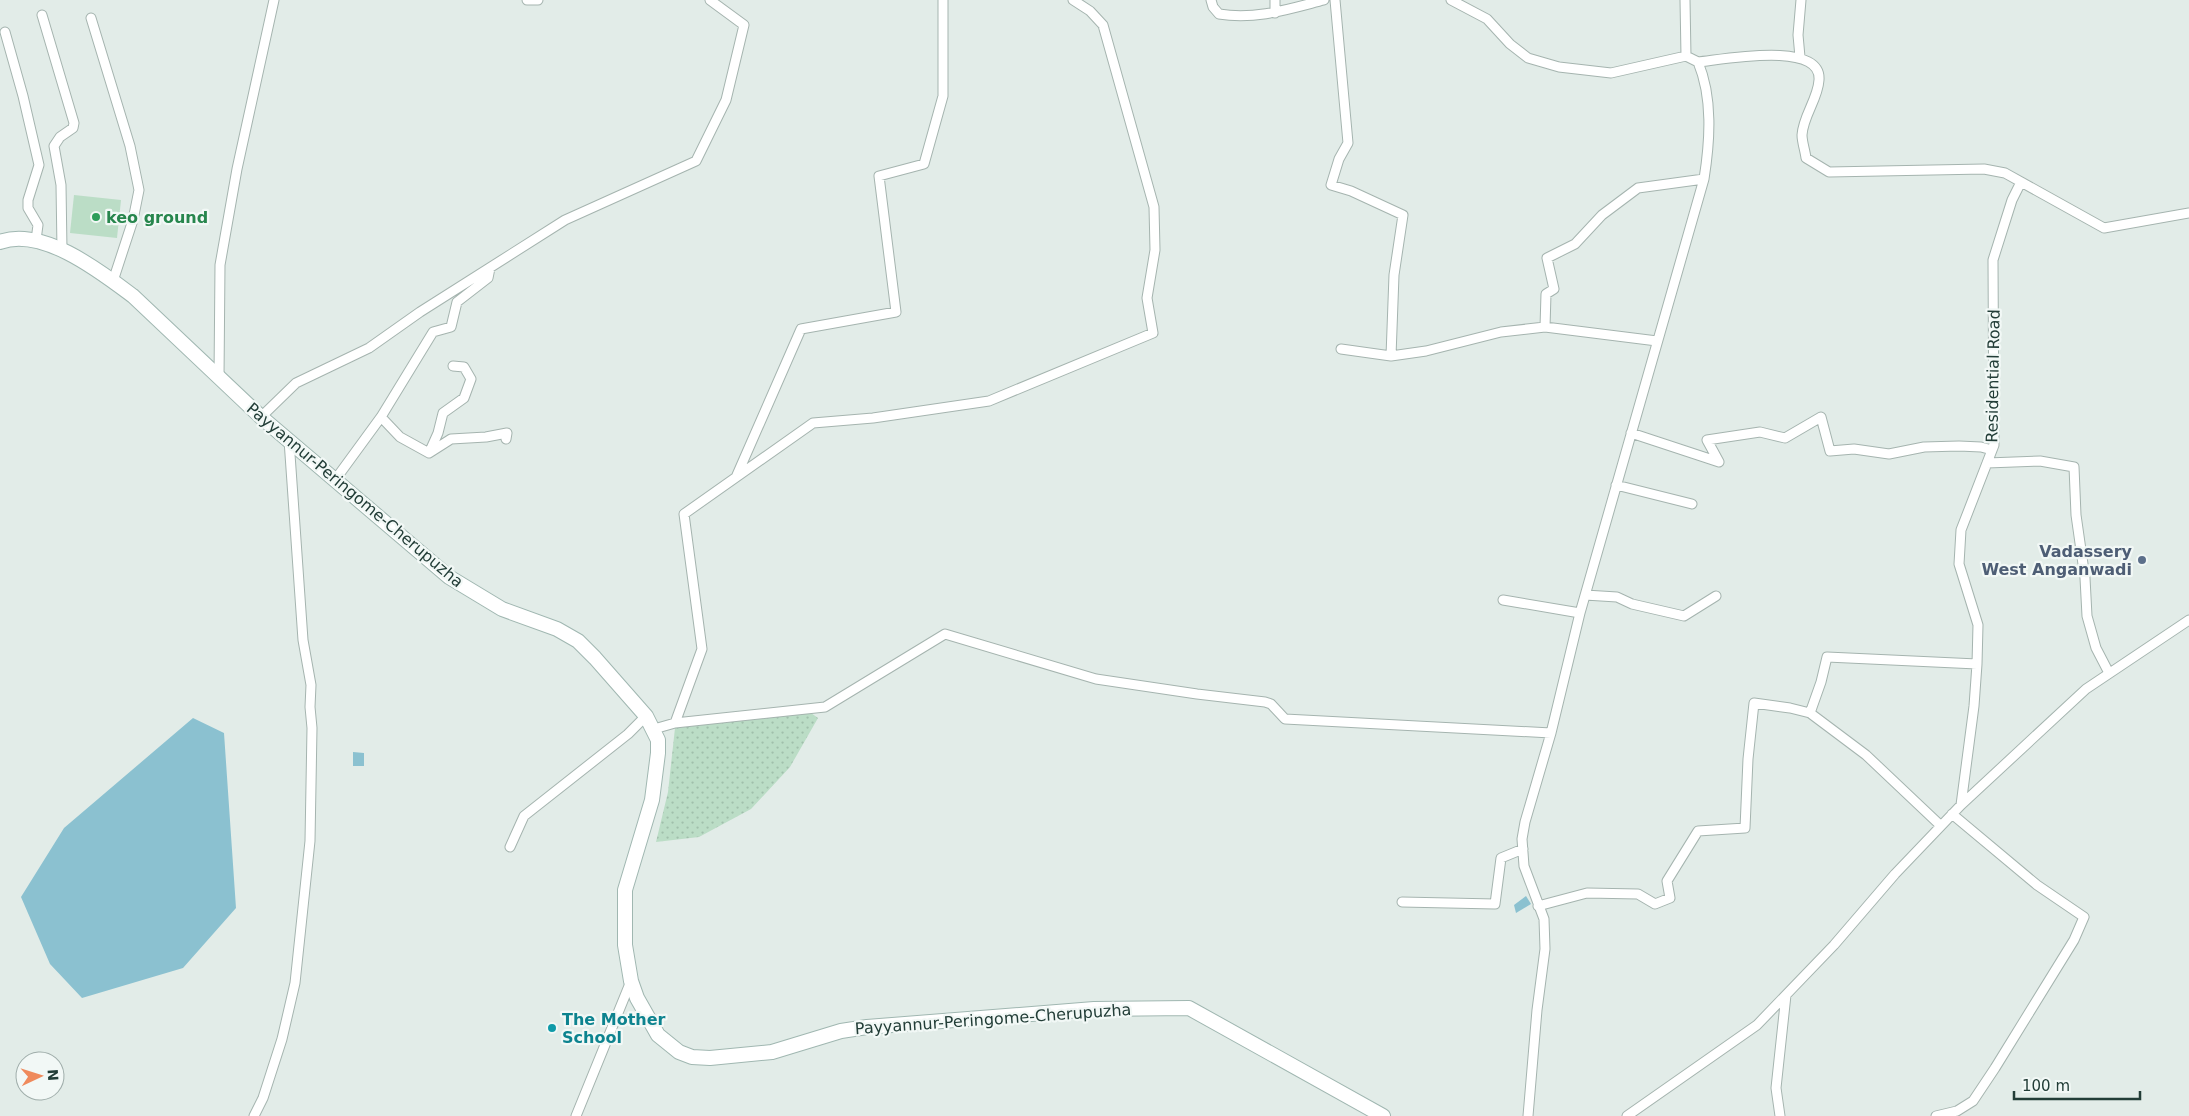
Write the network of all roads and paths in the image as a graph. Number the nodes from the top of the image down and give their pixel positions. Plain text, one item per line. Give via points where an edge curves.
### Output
1 (274, 0) edge
2 (528, 0) edge
3 (538, 0) edge
4 (710, 0) edge
5 (943, 0) edge
6 (1073, 0) edge
7 (1211, 0) edge
8 (1275, 0) edge
9 (1324, 0) edge
10 (1335, 0) edge
11 (1451, 0) edge
12 (1685, 0) edge
13 (1801, 0) edge
14 (1275, 13) junction
15 (42, 15) dead end
16 (91, 18) dead end
17 (5, 32) dead end
18 (1686, 56) junction
19 (1800, 57) junction
20 (1698, 62) junction
21 (1704, 179) junction
22 (2021, 182) junction
23 (2189, 213) edge
24 (36, 240) junction
25 (0, 242) edge
26 (62, 250) junction
27 (490, 268) junction
28 (113, 281) junction
29 (1545, 327) junction
30 (1656, 341) junction
31 (1341, 349) dead end
32 (1391, 356) junction
33 (453, 366) dead end
34 (219, 377) junction
35 (261, 417) junction
36 (381, 417) junction
37 (1631, 433) junction
38 (506, 439) dead end
39 (289, 440) junction
40 (1992, 450) junction
41 (428, 453) junction
42 (1987, 462) junction
43 (737, 476) junction
44 (335, 480) junction
45 (1616, 485) junction
46 (1692, 504) dead end
47 (1586, 595) junction
48 (1716, 596) dead end
49 (1503, 600) dead end
50 (1580, 613) junction
51 (2189, 620) edge
52 (1977, 664) junction
53 (2109, 673) junction
54 (1810, 713) junction
55 (646, 716) junction
56 (675, 723) junction
57 (654, 729) junction
58 (1551, 733) junction
59 (1961, 805) junction
60 (1952, 814) junction
61 (1940, 825) junction
62 (510, 847) dead end
63 (1523, 849) junction
64 (1402, 902) dead end
65 (1538, 906) junction
66 (631, 981) junction
67 (1786, 995) junction
68 (254, 1116) edge
69 (576, 1116) edge
70 (1383, 1116) edge
71 (1528, 1116) edge
72 (1627, 1116) edge
73 (1780, 1116) edge
74 (1936, 1116) edge

1 - 34 street via 220,264
2 - 3 street
4 - 27 street via 744,25 726,100 696,161 565,220
5 - 43 street via 943,96 924,164 879,176 896,312 801,329
6 - 43 street via 1103,25 1154,207 1156,250 1147,298 1153,333 989,401 873,418 813,422
7 - 14 street via 1219,14
8 - 14 street
9 - 14 street
10 - 32 street via 1348,143 1331,185 1403,215 1394,275
11 - 18 street via 1487,19 1528,58 1559,67 1611,73
12 - 18 street
13 - 19 street
15 - 26 street via 74,123 73,128 60,136 54,146 61,185
16 - 28 street via 130,146 139,190
17 - 24 street via 39,165 28,200 28,208 38,225
18 - 20 street
19 - 20 street via 1768,55
19 - 22 street via 1817,68 1819,74 1802,134 1806,158 1829,172 1984,169 2006,173
20 - 21 street via 1705,83 1709,145
21 - 29 street via 1638,188 1602,215 1575,244 1547,258 1554,289 1546,294
21 - 30 street
22 - 23 street via 2104,228
22 - 40 street, Residential Road via 1992,260 1995,421
24 - 25 main road, Payyannur-Peringome-Cherupuzha via 10,238
24 - 26 main road, Payyannur-Peringome-Cherupuzha
26 - 28 main road, Payyannur-Peringome-Cherupuzha
27 - 35 street via 370,348 296,383
27 - 36 street via 488,278 457,302 451,327 433,332
28 - 34 main road, Payyannur-Peringome-Cherupuzha
29 - 30 street
29 - 32 street via 1501,332 1426,351
30 - 37 street
31 - 32 street
33 - 41 street via 464,367 471,379 464,398 443,413
34 - 35 main road, Payyannur-Peringome-Cherupuzha
35 - 39 main road, Payyannur-Peringome-Cherupuzha
36 - 41 street via 400,437
36 - 44 street
37 - 40 street via 1719,462 1707,440 1760,432 1785,438 1821,417 1830,451 1854,449 1889,454 1924,447 1959,446
37 - 45 street
38 - 41 street via 507,433 451,439
39 - 44 main road, Payyannur-Peringome-Cherupuzha
39 - 68 street via 303,640 311,685 310,841 294,983 282,1040
40 - 42 street, Residential Road
42 - 52 street, Residential Road via 1961,530 1959,564 1978,625
42 - 53 street via 2040,461 2074,467 2087,616 2096,648
43 - 56 street via 684,514 702,649
44 - 55 main road, Payyannur-Peringome-Cherupuzha via 470,592 578,641
45 - 46 street
45 - 47 street
47 - 48 street via 1617,597 1632,604 1684,616
47 - 50 street
49 - 50 street
50 - 58 street
51 - 53 street
52 - 54 street via 1827,657
52 - 59 street, Residential Road
53 - 59 street via 2086,688
54 - 61 street via 1866,755
54 - 65 street via 1754,703 1745,828 1698,831 1667,882 1670,898 1655,904 1638,894 1587,893
55 - 57 main road, Payyannur-Peringome-Cherupuzha
55 - 62 street via 628,734 524,816
56 - 57 street
56 - 58 street via 825,707 945,634 1096,679 1265,702 1285,719
57 - 66 main road, Payyannur-Peringome-Cherupuzha via 658,753 652,800 625,890 625,945
58 - 63 street via 1525,822
59 - 60 street
60 - 61 street
60 - 74 street via 2030,880 2084,917 2074,940 1973,1101 1957,1111
61 - 67 street
63 - 64 street via 1501,858 1495,904
63 - 65 street via 1524,866
65 - 71 street via 1544,919 1545,948
66 - 69 street
66 - 70 main road, Payyannur-Peringome-Cherupuzha via 658,1035 672,1048 692,1057 710,1058 772,1052 840,1031 867,1027 1094,1009 1189,1008
67 - 72 street via 1757,1025
67 - 73 street via 1776,1088

